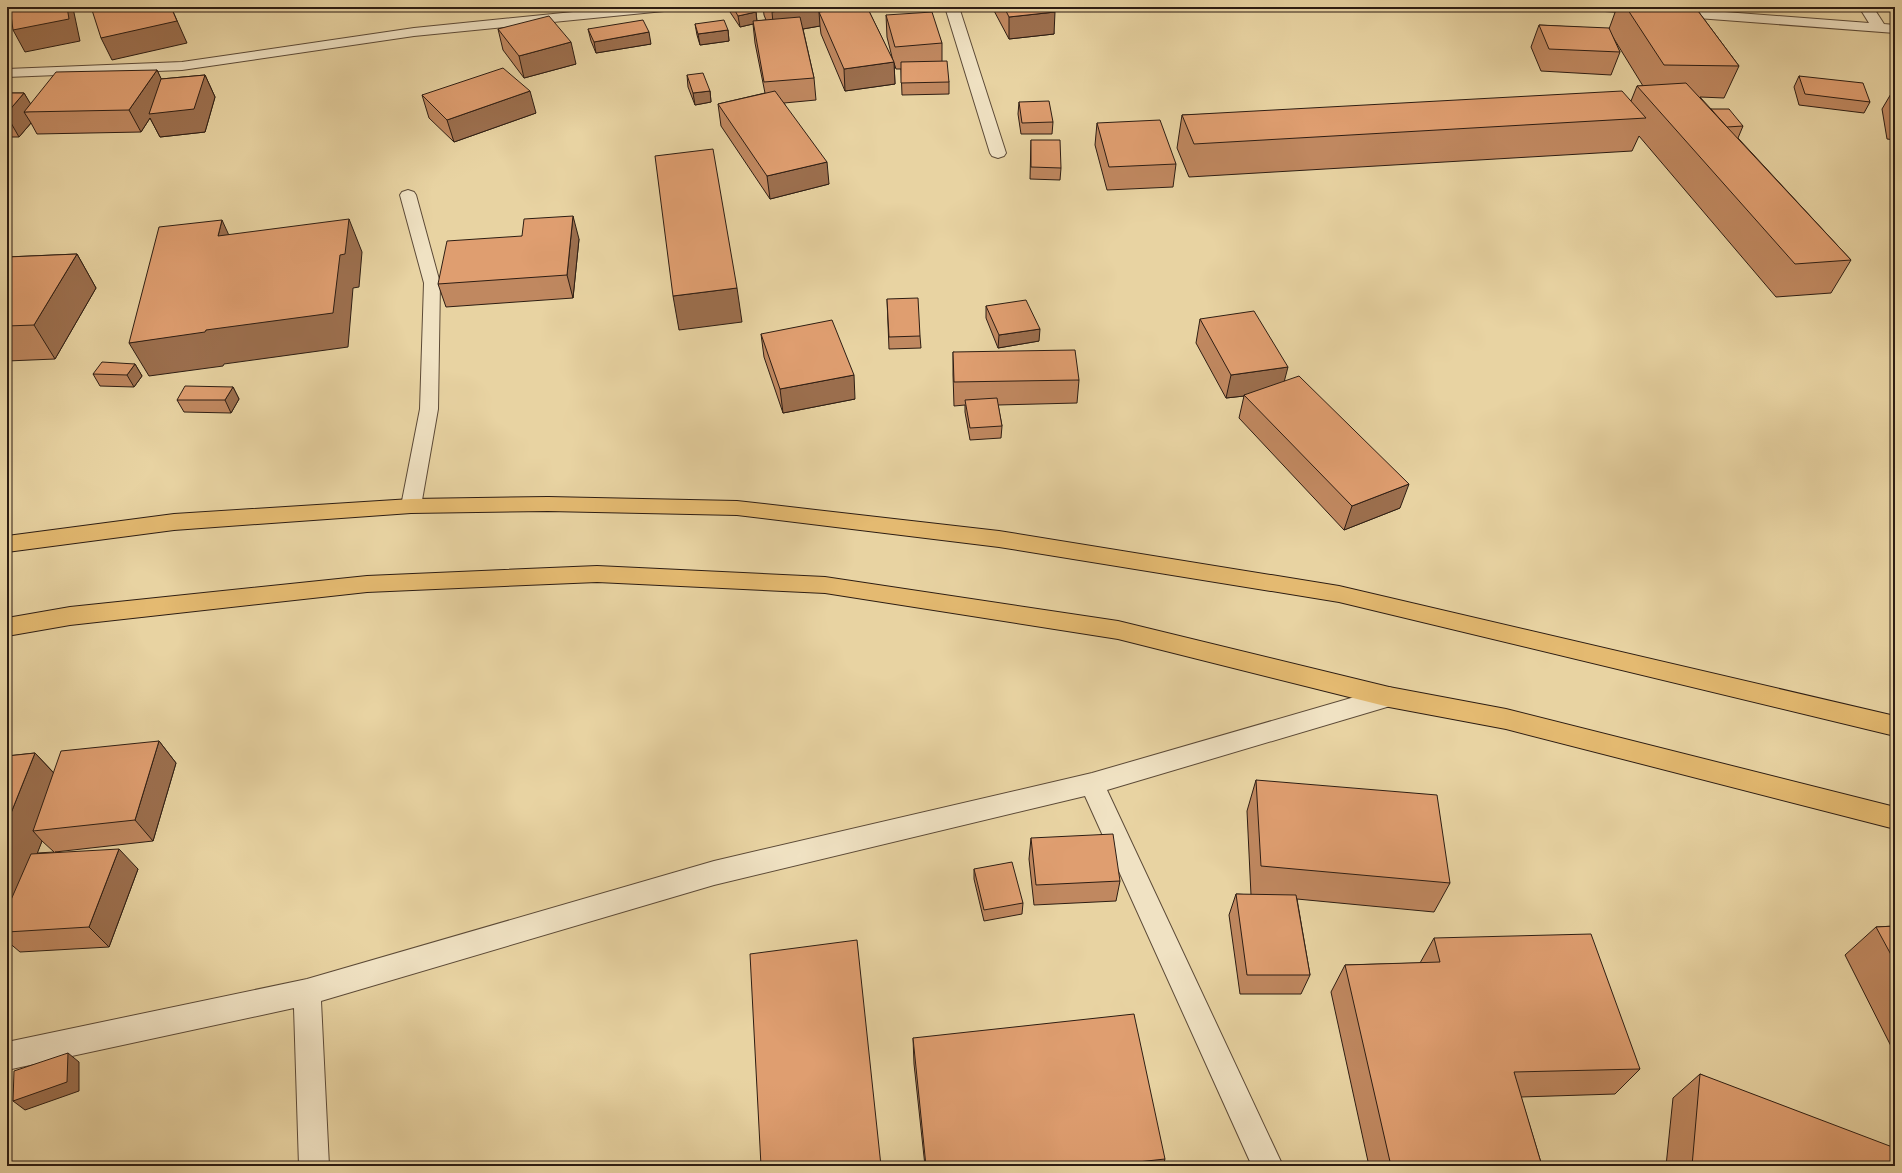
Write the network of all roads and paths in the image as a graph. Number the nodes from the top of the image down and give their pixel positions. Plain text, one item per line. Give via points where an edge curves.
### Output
1 (664, 7) edge
2 (952, 7) edge
3 (1605, 7) edge
4 (1866, 7) edge
5 (1879, 28) junction
6 (1895, 29) edge
7 (7, 73) edge
8 (998, 153) dead end
9 (408, 194) dead end
10 (411, 506) junction
11 (7, 544) edge
12 (7, 627) edge
13 (1389, 697) junction
14 (1895, 726) edge
15 (1092, 784) junction
16 (1895, 818) edge
17 (307, 992) junction
18 (7, 1056) edge
19 (314, 1166) edge
20 (1268, 1166) edge

1 - 7 street via 414,32 182,66
2 - 8 street
3 - 5 street
4 - 5 street
5 - 6 street
9 - 10 lane via 432,284 429,409
10 - 11 main road via 174,522
10 - 14 main road via 548,504 737,508 999,539 1339,594
12 - 13 main road via 70,616 367,584 597,574 809,584 1118,630
13 - 15 street
13 - 16 main road via 1506,719
15 - 17 street via 714,874
15 - 20 street
17 - 18 street
17 - 19 street

